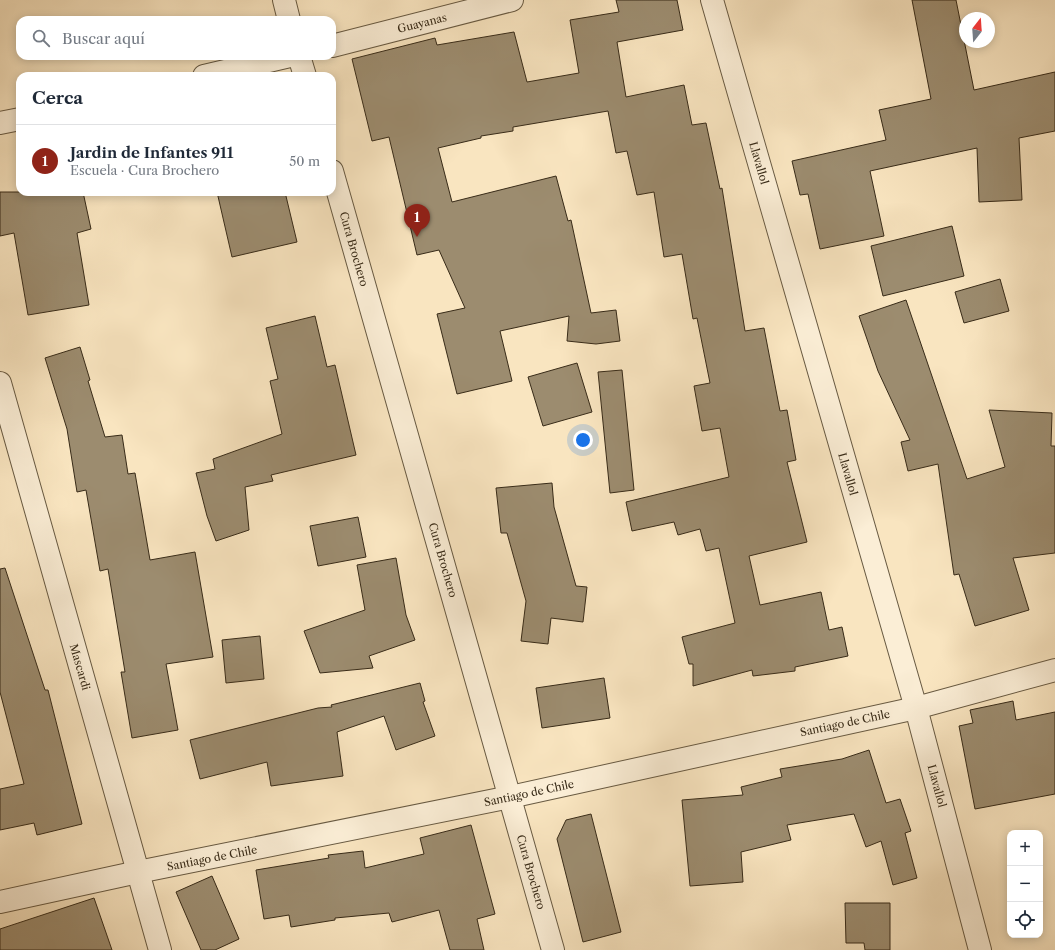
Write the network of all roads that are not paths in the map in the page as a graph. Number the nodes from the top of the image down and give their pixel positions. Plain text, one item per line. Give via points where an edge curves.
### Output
1 (284, 0) edge
2 (512, 0) edge
3 (712, 0) edge
4 (288, 16) edge
5 (336, 45) edge
6 (273, 60) edge
7 (301, 60) edge
8 (221, 72) edge
9 (304, 72) edge
10 (16, 120) edge
11 (0, 124) edge
12 (336, 185) edge
13 (0, 383) edge
14 (1055, 670) edge
15 (916, 708) junction
16 (510, 798) junction
17 (138, 872) junction
18 (0, 902) edge
19 (160, 950) edge
20 (553, 950) edge
21 (980, 950) edge

1 - 4 street
2 - 5 street, Guayanas
3 - 15 street, Llavallol
6 - 8 street
7 - 9 street
10 - 11 street
12 - 16 street, Cura Brochero
13 - 17 street, Mascardi
14 - 15 street, Santiago de Chile
15 - 16 street, Santiago de Chile
15 - 21 street, Llavallol
16 - 17 street, Santiago de Chile
16 - 20 street, Cura Brochero
17 - 18 street, Santiago de Chile
17 - 19 street, Mascardi

